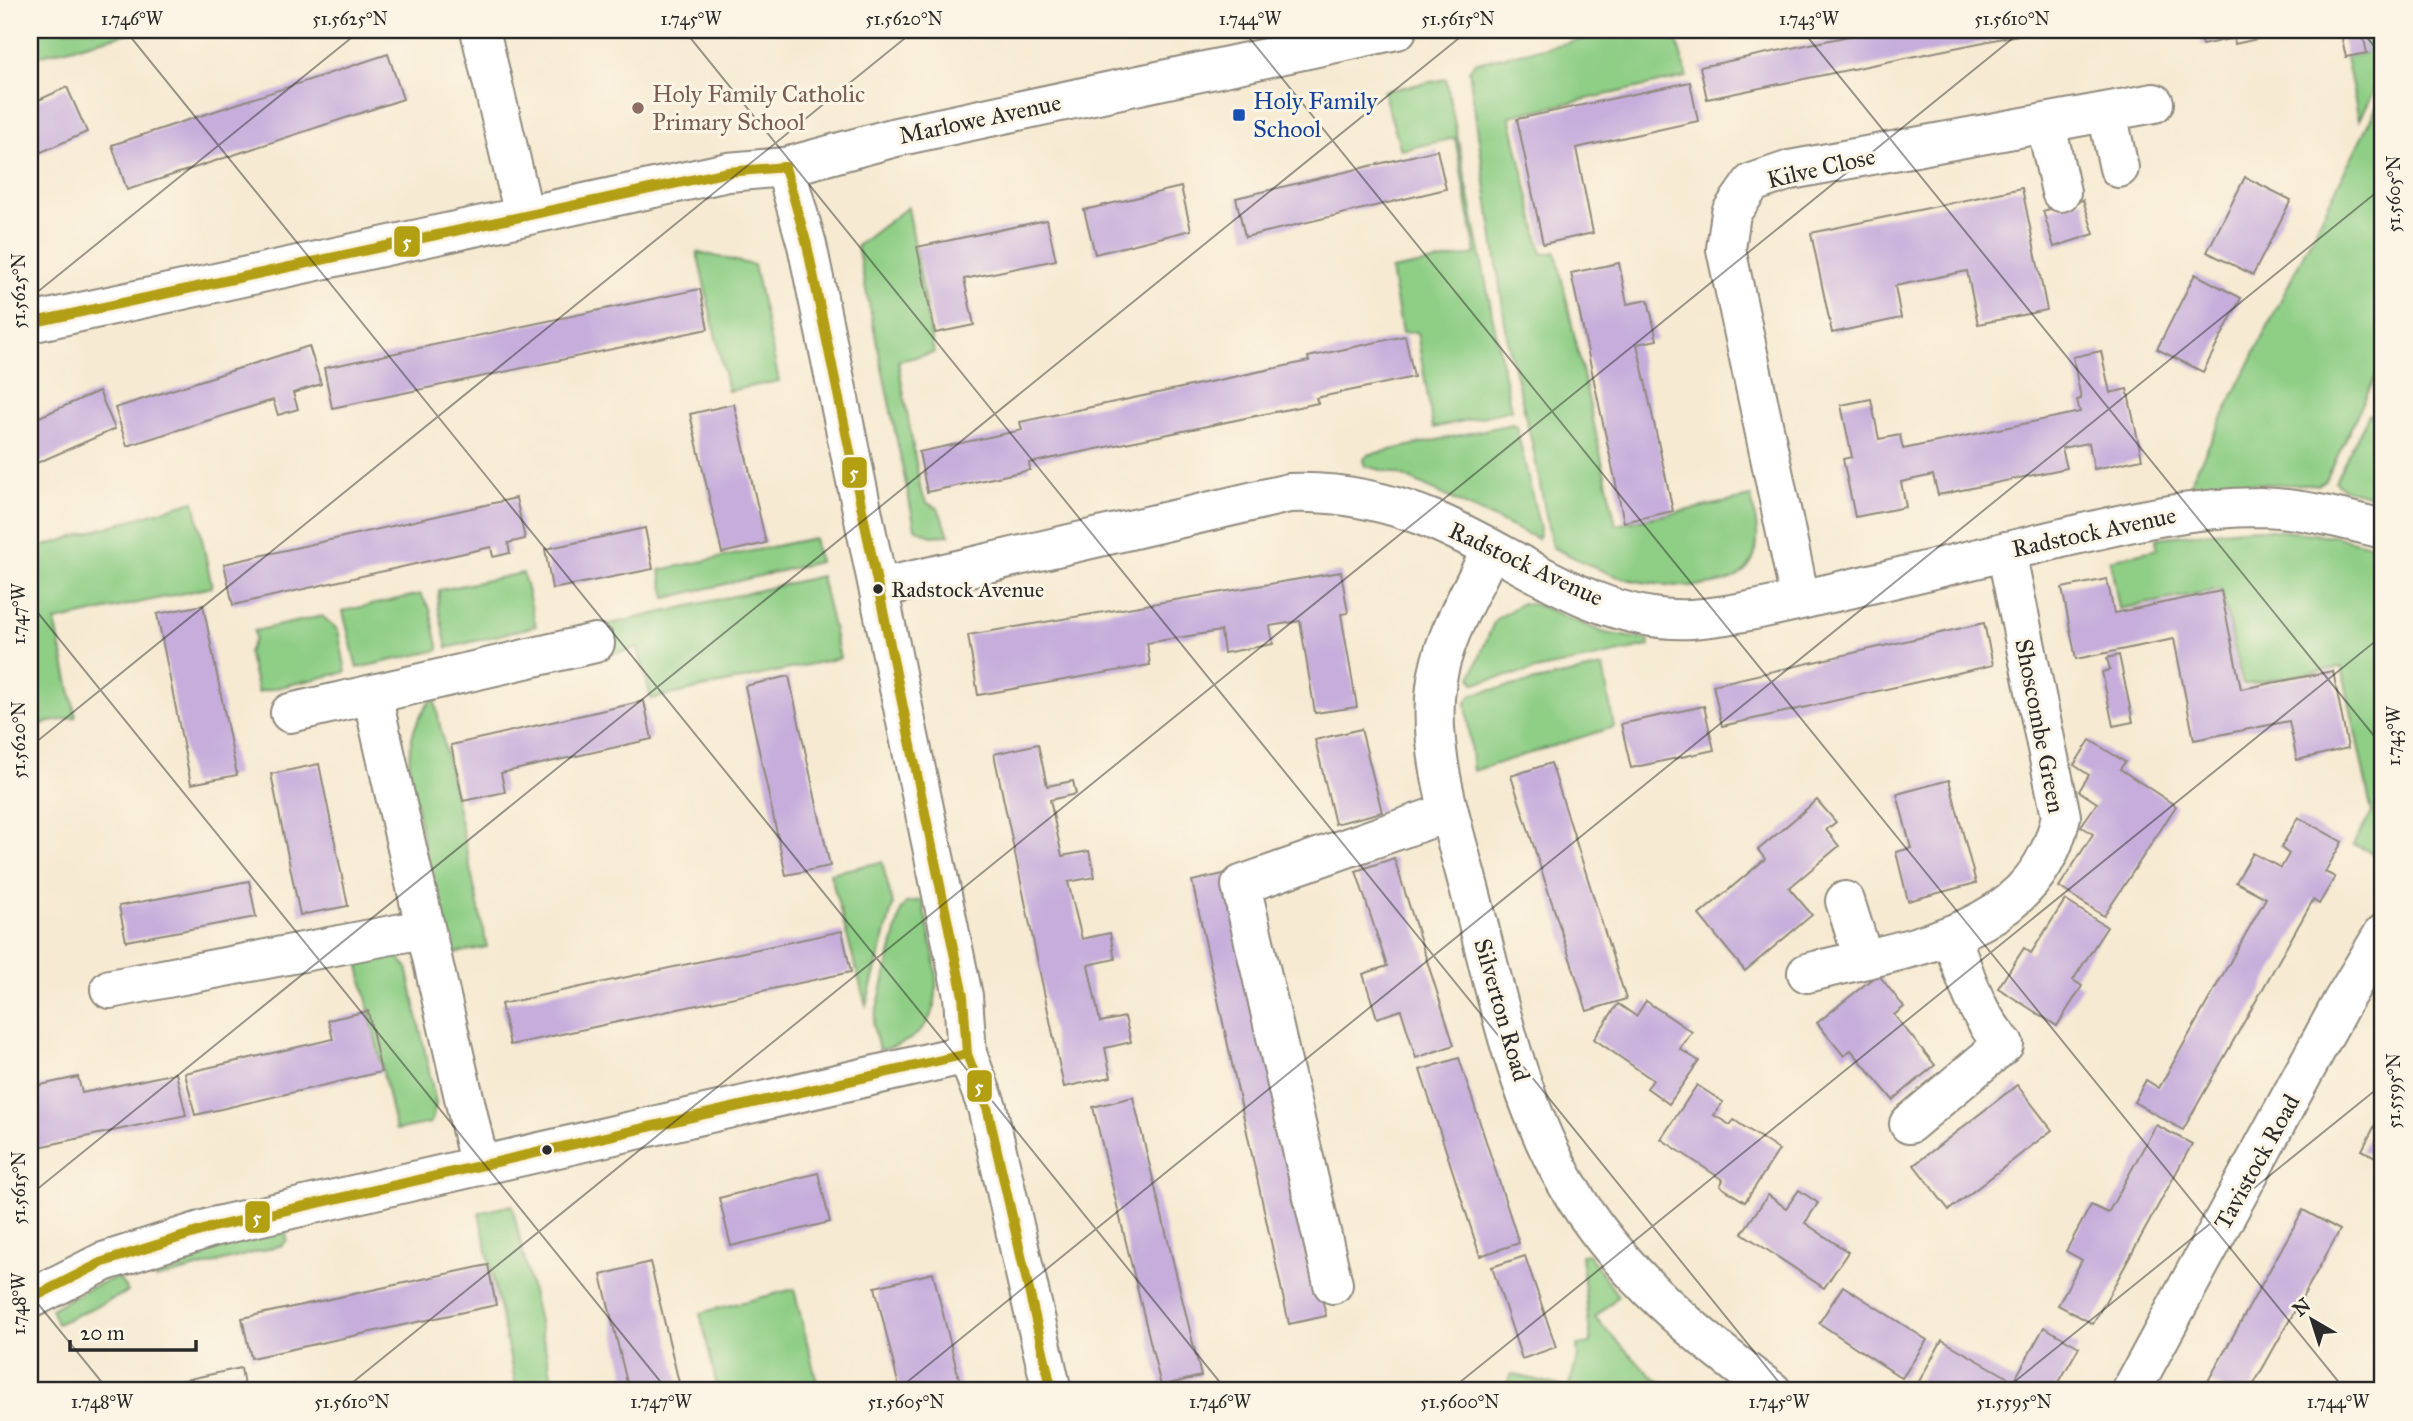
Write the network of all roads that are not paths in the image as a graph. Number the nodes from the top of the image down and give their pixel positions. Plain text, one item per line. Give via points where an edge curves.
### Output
1 (480, 30) edge
2 (1390, 30) edge
3 (1262, 44) edge
4 (2154, 103) dead end
5 (2107, 113) junction
6 (2046, 124) junction
7 (785, 167) junction
8 (2119, 168) dead end
9 (2061, 192) dead end
10 (524, 215) junction
11 (30, 323) edge
12 (2383, 528) edge
13 (1491, 549) junction
14 (2006, 551) junction
15 (880, 588) junction
16 (1800, 599) junction
17 (595, 643) dead end
18 (372, 695) junction
19 (290, 713) dead end
20 (1449, 812) junction
21 (1845, 901) dead end
22 (423, 929) junction
23 (2383, 934) edge
24 (1951, 936) junction
25 (1863, 958) junction
26 (1807, 973) dead end
27 (110, 989) dead end
28 (967, 1054) junction
29 (1909, 1124) dead end
30 (479, 1163) junction
31 (1334, 1284) dead end
32 (30, 1299) edge
33 (2146, 1386) edge
34 (1052, 1391) edge
35 (1772, 1391) edge

1 - 10 street
2 - 3 street, Marlowe Avenue
3 - 7 street, Marlowe Avenue
4 - 5 street, Kilve Close
5 - 6 street, Kilve Close
5 - 8 street
6 - 9 street
6 - 16 street, Kilve Close via 1790,170 1752,183 1731,213 1726,248
7 - 10 street, Marlowe Avenue via 728,172
7 - 15 street via 807,245
10 - 11 street, Marlowe Avenue
12 - 14 street, Radstock Avenue via 2321,513 2220,509 2161,515
13 - 15 street, Radstock Avenue via 1381,501 1324,492 1289,493
13 - 16 street, Radstock Avenue via 1590,598 1655,616 1690,619
13 - 20 street, Silverton Road via 1438,669 1435,733
14 - 16 street, Radstock Avenue
14 - 24 street, Shoscombe Green via 2061,816 2049,856 2031,884 1993,915
15 - 28 street via 963,996
17 - 18 street
18 - 19 street
18 - 22 street
20 - 31 street via 1241,885
20 - 35 street, Silverton Road via 1499,1006 1524,1087 1557,1166 1605,1238 1646,1286 1709,1344
21 - 25 street
22 - 27 street
22 - 30 street
23 - 33 street, Tavistock Road via 2342,1002
24 - 25 street, Shoscombe Green
24 - 29 street via 1982,1011 2004,1044
25 - 26 street, Shoscombe Green
28 - 30 street
28 - 34 street via 987,1107
30 - 32 street via 158,1242 103,1262

